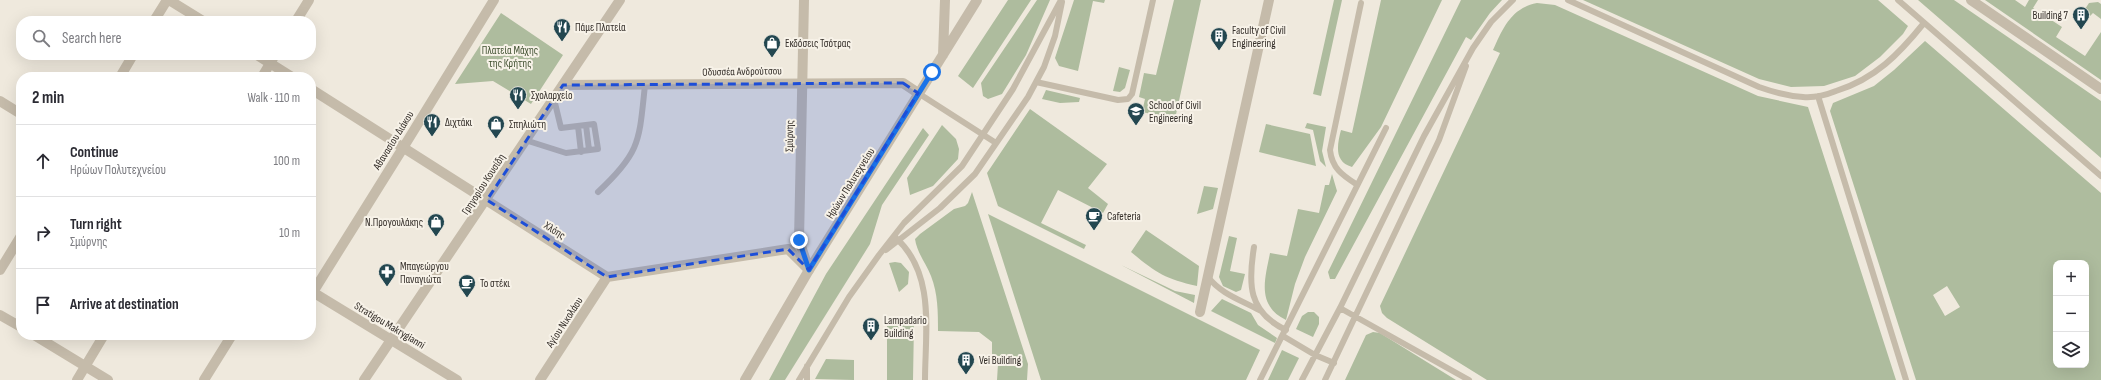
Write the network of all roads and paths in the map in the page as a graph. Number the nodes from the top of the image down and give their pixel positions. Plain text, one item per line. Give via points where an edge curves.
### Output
1 (168, 0) edge
2 (308, 0) edge
3 (494, 0) edge
4 (620, 0) edge
5 (804, 0) edge
6 (945, 0) edge
7 (977, 0) edge
8 (1062, 0) edge
9 (1153, 0) edge
10 (1269, 0) edge
11 (1513, 0) edge
12 (1568, 0) edge
13 (1898, 0) edge
14 (1974, 1) edge
15 (1361, 3) dead end
16 (157, 16) edge
17 (195, 16) edge
18 (299, 16) edge
19 (1924, 23) junction
20 (1473, 48) junction
21 (943, 55) junction
22 (130, 60) edge
23 (271, 60) edge
24 (273, 60) edge
25 (123, 72) edge
26 (265, 72) edge
27 (286, 72) edge
28 (1036, 82) junction
29 (802, 83) junction
30 (645, 84) junction
31 (563, 85) junction
32 (2101, 89) edge
33 (316, 92) edge
34 (918, 93) junction
35 (1818, 96) junction
36 (554, 99) junction
37 (0, 101) edge
38 (16, 111) edge
39 (578, 126) junction
40 (1386, 128) dead end
41 (983, 134) junction
42 (525, 140) junction
43 (996, 143) junction
44 (403, 148) junction
45 (581, 152) junction
46 (2101, 176) edge
47 (1356, 184) junction
48 (598, 192) dead end
49 (487, 200) junction
50 (896, 238) junction
51 (16, 244) edge
52 (1254, 247) dead end
53 (0, 270) edge
54 (809, 270) junction
55 (607, 277) junction
56 (1208, 277) junction
57 (316, 286) edge
58 (316, 294) edge
59 (1340, 308) junction
60 (1259, 310) junction
61 (1200, 312) dead end
62 (0, 314) edge
63 (1356, 316) junction
64 (16, 324) edge
65 (1284, 333) junction
66 (42, 340) edge
67 (101, 340) edge
68 (229, 340) edge
69 (391, 340) junction
70 (1315, 355) junction
71 (1334, 363) junction
72 (807, 364) junction
73 (85, 366) junction
74 (76, 380) edge
75 (108, 380) edge
76 (204, 380) edge
77 (364, 380) edge
78 (457, 380) edge
79 (540, 380) edge
80 (745, 380) edge
81 (799, 380) edge
82 (807, 380) edge
83 (924, 380) edge
84 (1260, 380) edge
85 (1302, 380) edge
86 (1325, 380) edge
87 (1469, 380) edge
88 (1906, 380) edge

1 - 16 street
1 - 17 street
2 - 18 street
3 - 44 street, Αθανασίου Διάκου
4 - 31 street, Γρηγορίου Κουσίδη
5 - 29 street, Σμύρνης
6 - 21 street
7 - 21 street, Ηρώων Πολυτεχνείου
8 - 28 lane via 1055,36
8 - 41 lane via 1030,60
9 - 28 lane via 1132,94 1128,99 1118,100
10 - 56 street
11 - 20 lane via 1494,19
12 - 35 lane via 1758,87 1791,96
13 - 19 lane
14 - 32 street
15 - 47 lane via 1330,150 1335,168
19 - 35 lane via 1903,49 1879,71 1849,87
19 - 46 lane
20 - 59 lane via 1424,136
20 - 63 lane via 1439,140
21 - 34 street, Ηρώων Πολυτεχνείου
22 - 25 street
23 - 26 street
24 - 27 street
28 - 43 lane
29 - 30 street, Οδυσσέα Ανδρούτσου
29 - 34 street, Οδυσσέα Ανδρούτσου via 903,83
29 - 54 street, Σμύρνης via 799,240
30 - 31 street, Οδυσσέα Ανδρούτσου
30 - 48 lane via 640,136 634,150 621,171
31 - 36 street, Γρηγορίου Κουσίδη
33 - 44 street, Χλόης
34 - 41 lane
34 - 54 street, Ηρώων Πολυτεχνείου
35 - 88 lane
36 - 39 lane via 561,128
36 - 42 street, Γρηγορίου Κουσίδη
37 - 38 street
39 - 45 lane
39 - 45 lane via 594,124 598,149
40 - 47 lane
41 - 43 lane
41 - 50 lane via 962,166 904,223
42 - 45 lane via 566,153
42 - 49 street, Γρηγορίου Κουσίδη
43 - 50 lane via 975,174 955,195
44 - 49 street, Χλόης
44 - 57 street, Αθανασίου Διάκου
47 - 65 lane
49 - 55 street, Χλόης
49 - 69 street, Γρηγορίου Κουσίδη
50 - 72 lane via 880,254 849,297
50 - 83 lane via 917,266 925,291
51 - 53 street
52 - 60 lane via 1250,273 1252,296
54 - 55 street via 788,249
54 - 80 street, Ηρώων Πολυτεχνείου
55 - 79 street, Αγίου Νικολάου
56 - 60 lane via 1226,294
56 - 61 street
58 - 69 street, Stratigou Makrygianni
59 - 63 lane
59 - 70 lane
60 - 65 lane
62 - 64 street
63 - 71 lane
63 - 87 lane
65 - 70 lane
65 - 84 lane
66 - 73 street
67 - 73 street
68 - 76 street
69 - 77 street, Γρηγορίου Κουσίδη
69 - 78 street, Stratigou Makrygianni
70 - 71 lane
70 - 85 lane
71 - 86 lane
72 - 81 lane
72 - 82 lane
73 - 74 street
73 - 75 street

